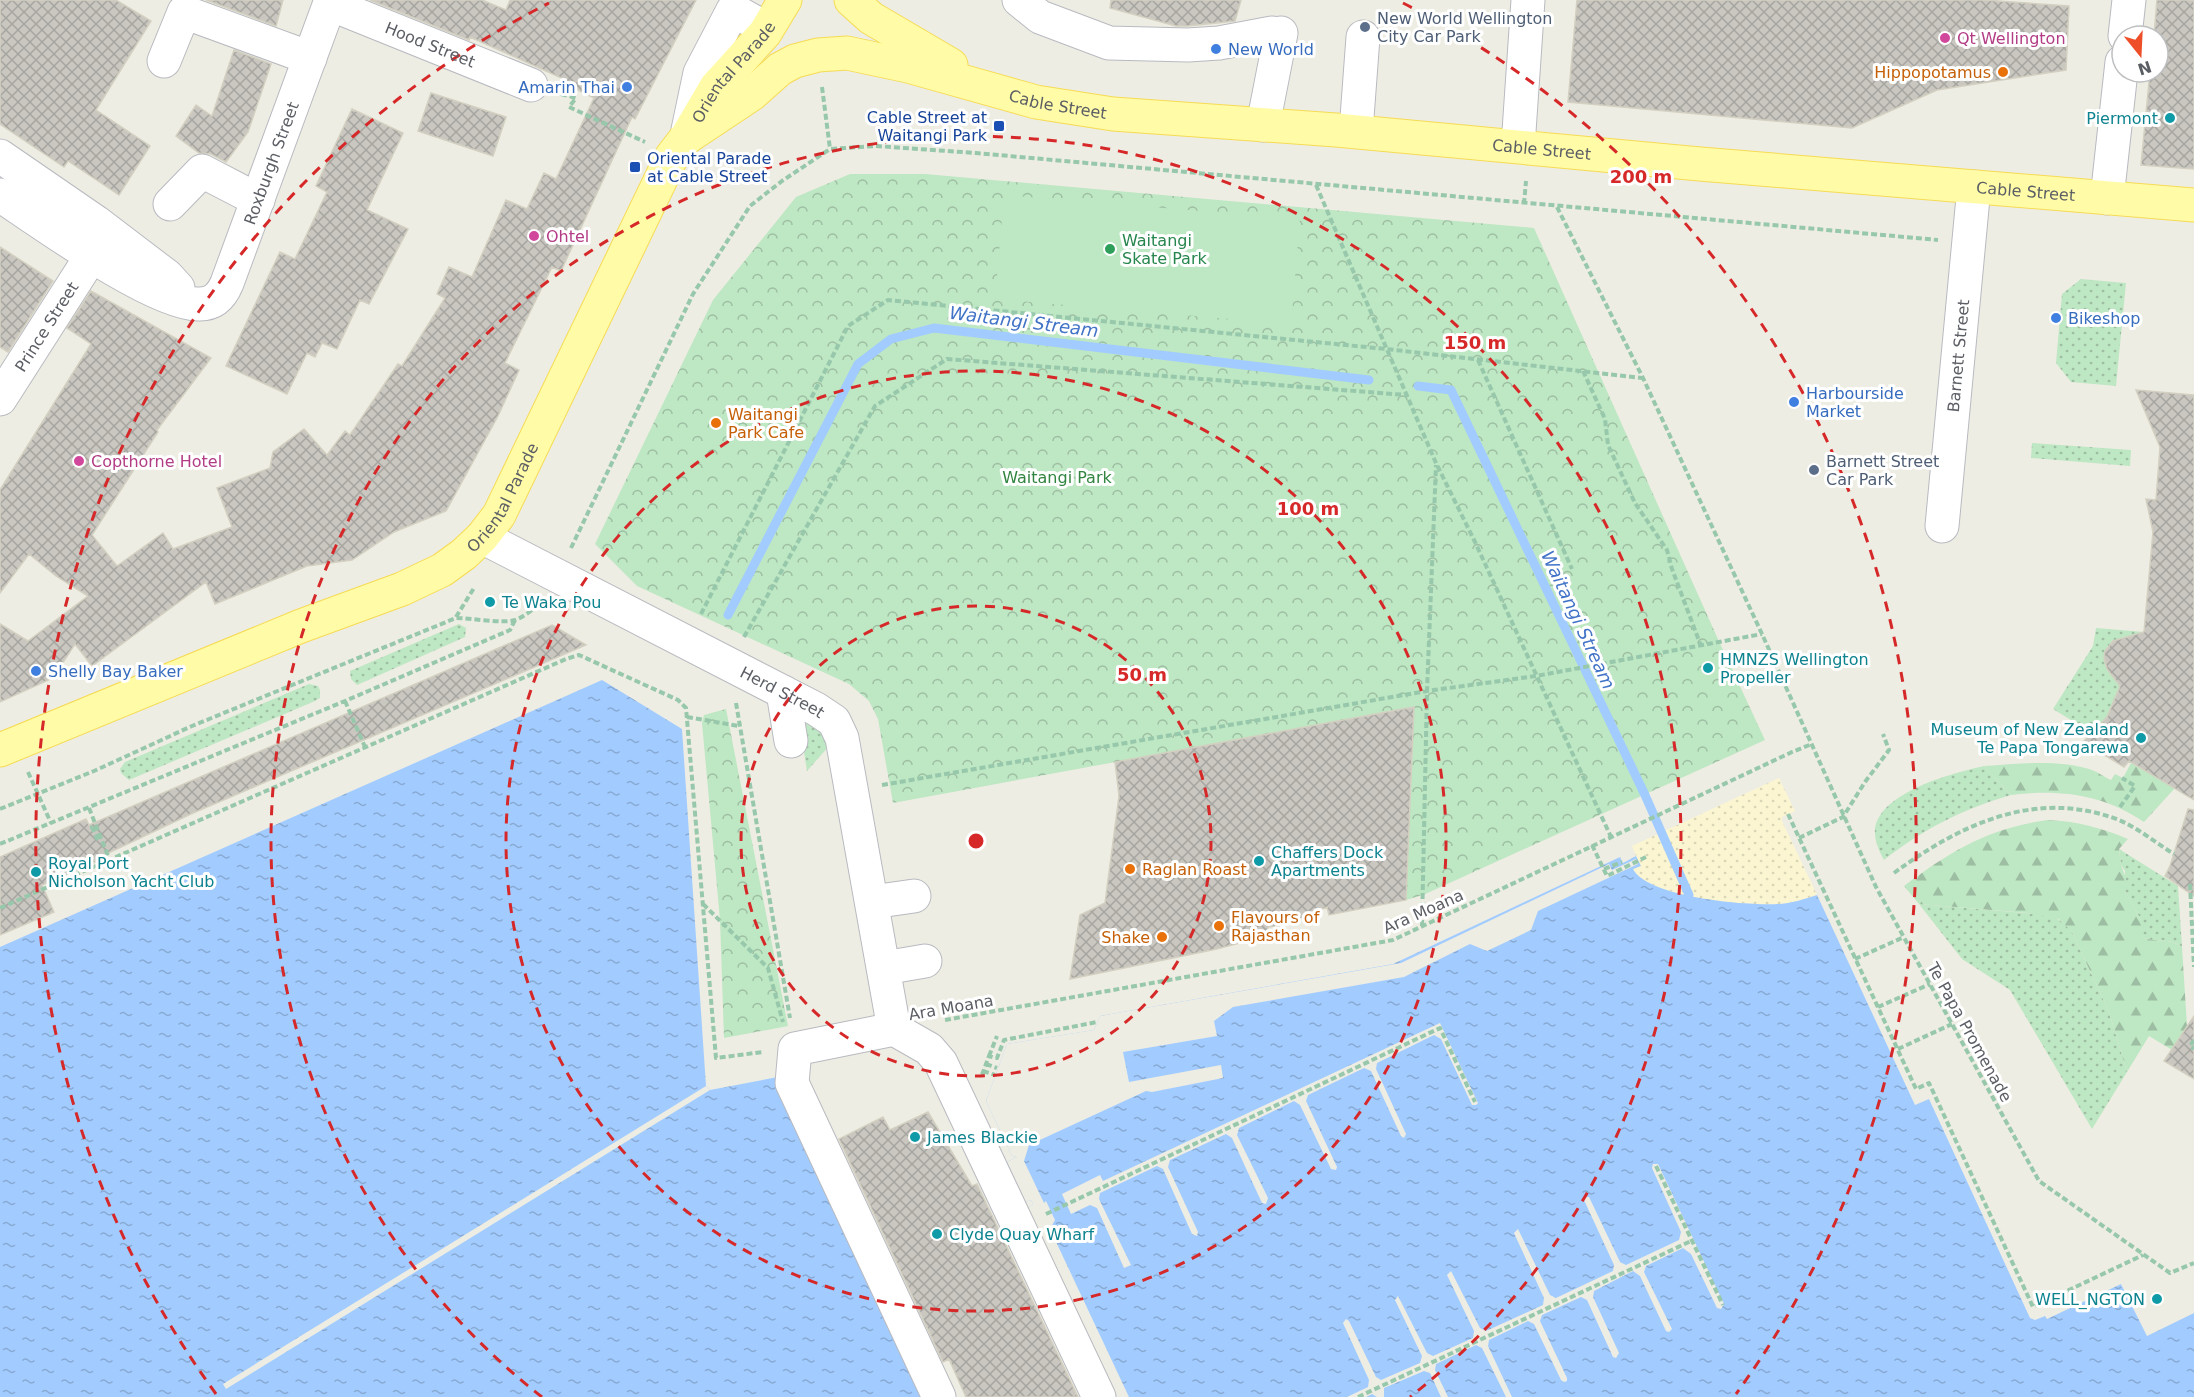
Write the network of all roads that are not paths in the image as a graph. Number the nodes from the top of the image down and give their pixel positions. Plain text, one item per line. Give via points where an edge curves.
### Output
1 (785, 0) edge
2 (851, 0) edge
3 (1019, 0) edge
4 (1528, 0) edge
5 (2129, 0) edge
6 (331, 2) edge
7 (173, 6) edge
8 (2126, 24) edge
9 (1363, 37) dead end
10 (310, 58) junction
11 (164, 61) dead end
12 (2120, 84) edge
13 (531, 85) road end
14 (997, 92) junction
15 (1263, 125) junction
16 (1356, 132) junction
17 (1518, 146) junction
18 (679, 147) junction
19 (0, 156) edge
20 (1974, 187) junction
21 (0, 195) edge
22 (2107, 198) junction
23 (258, 200) junction
24 (170, 204) dead end
25 (2194, 205) edge
26 (92, 255) junction
27 (191, 303) junction
28 (0, 399) edge
29 (1942, 526) dead end
30 (482, 537) junction
31 (783, 692) junction
32 (791, 741) dead end
33 (12, 756) edge
34 (914, 896) dead end
35 (872, 902) junction
36 (925, 961) dead end
37 (884, 968) junction
38 (894, 1029) junction
39 (939, 1397) edge
40 (1099, 1397) edge

1 - 18 main road, Oriental Parade via 750,51 716,87
2 - 14 main road, Cable Street via 871,18
3 - 15 street via 1040,17 1109,43 1188,45 1276,33
4 - 17 street
5 - 8 street
6 - 10 street, Roxburgh Street
6 - 13 street, Hood Street
7 - 10 street
7 - 11 street
9 - 16 street
10 - 23 street, Roxburgh Street
12 - 22 street
14 - 15 main road, Cable Street via 1074,110
14 - 18 main road, Cable Street via 872,57 847,53 818,55 780,69
15 - 16 main road, Cable Street
16 - 17 main road, Cable Street
17 - 20 main road, Cable Street
18 - 30 main road, Oriental Parade via 499,515
19 - 27 street via 167,276
20 - 22 main road, Cable Street
20 - 29 street, Barnett Street
21 - 26 street, Roxburgh Street
22 - 25 main road, Cable Street
23 - 24 street via 202,171
23 - 27 street, Roxburgh Street via 224,292 210,303
26 - 27 street, Roxburgh Street via 160,294
26 - 28 street, Prince Street
30 - 31 street, Herd Street
30 - 33 main road, Oriental Parade via 442,570 402,589 302,626
31 - 32 street
31 - 35 street, Herd Street via 834,721 842,738
34 - 35 street
35 - 37 street, Herd Street
36 - 37 street
37 - 38 street, Herd Street
38 - 39 street via 841,1029 782,1043 792,1083
38 - 40 street via 929,1049 941,1062

